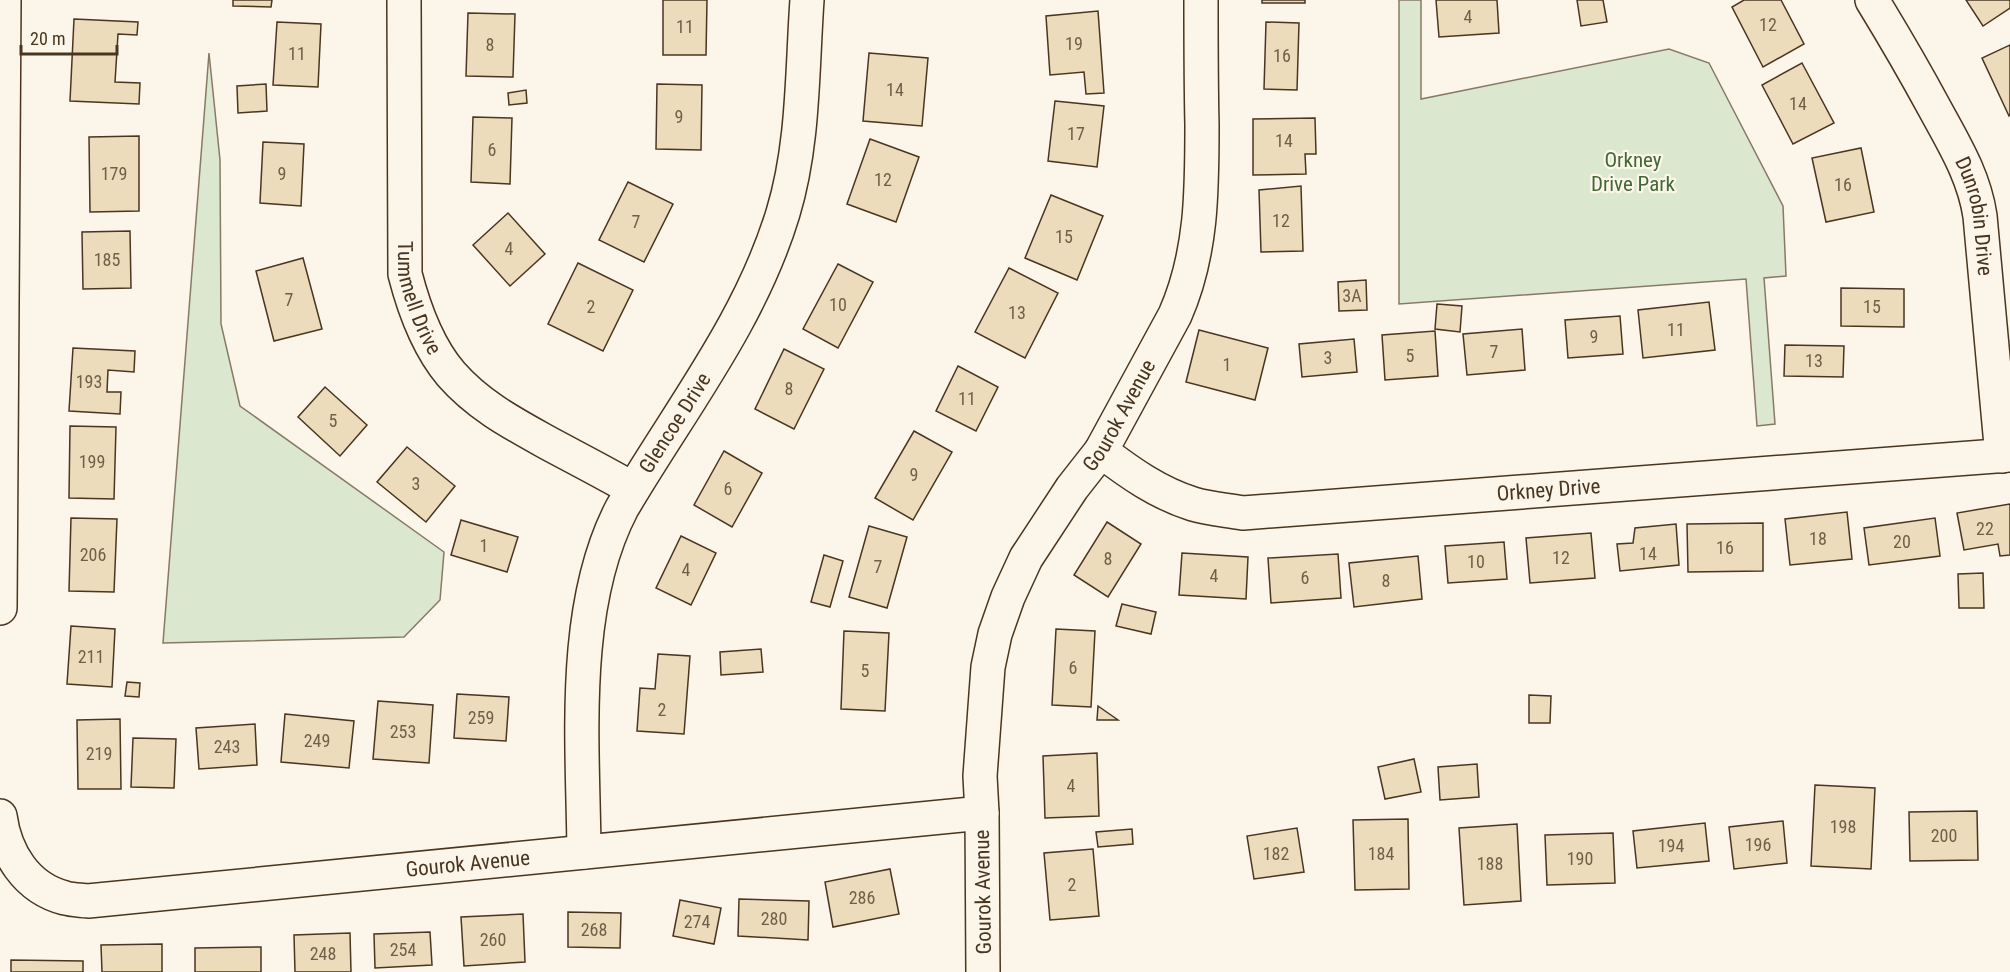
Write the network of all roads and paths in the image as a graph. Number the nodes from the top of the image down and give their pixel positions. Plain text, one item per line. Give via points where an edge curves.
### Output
1 (4, 0) edge
2 (404, 0) edge
3 (807, 0) edge
4 (1201, 0) edge
5 (1872, 0) edge
6 (0, 387) edge
7 (1101, 451) junction
8 (2006, 455) edge
9 (633, 489) junction
10 (0, 608) edge
11 (982, 813) junction
12 (0, 816) edge
13 (584, 852) junction
14 (983, 972) edge

1 - 6 street
2 - 9 street, Tummell Drive via 404,259 409,291 426,333 450,373 496,415
3 - 9 street, Glencoe Drive via 797,145 784,211 759,279 728,339
4 - 7 street, Gourok Avenue via 1202,197 1195,250 1175,315
5 - 8 street, Dunrobin Drive via 1906,56 1974,187
6 - 10 street
7 - 8 street, Orkney Drive via 1146,483 1179,499 1243,513
7 - 11 street, Gourok Avenue via 1026,558 995,634 983,718
9 - 13 street, Glencoe Drive via 610,530 599,568 584,655
11 - 13 street, Gourok Avenue
11 - 14 street, Gourok Avenue
12 - 13 street, Gourok Avenue via 2,835 25,875 43,889 65,898 88,901

